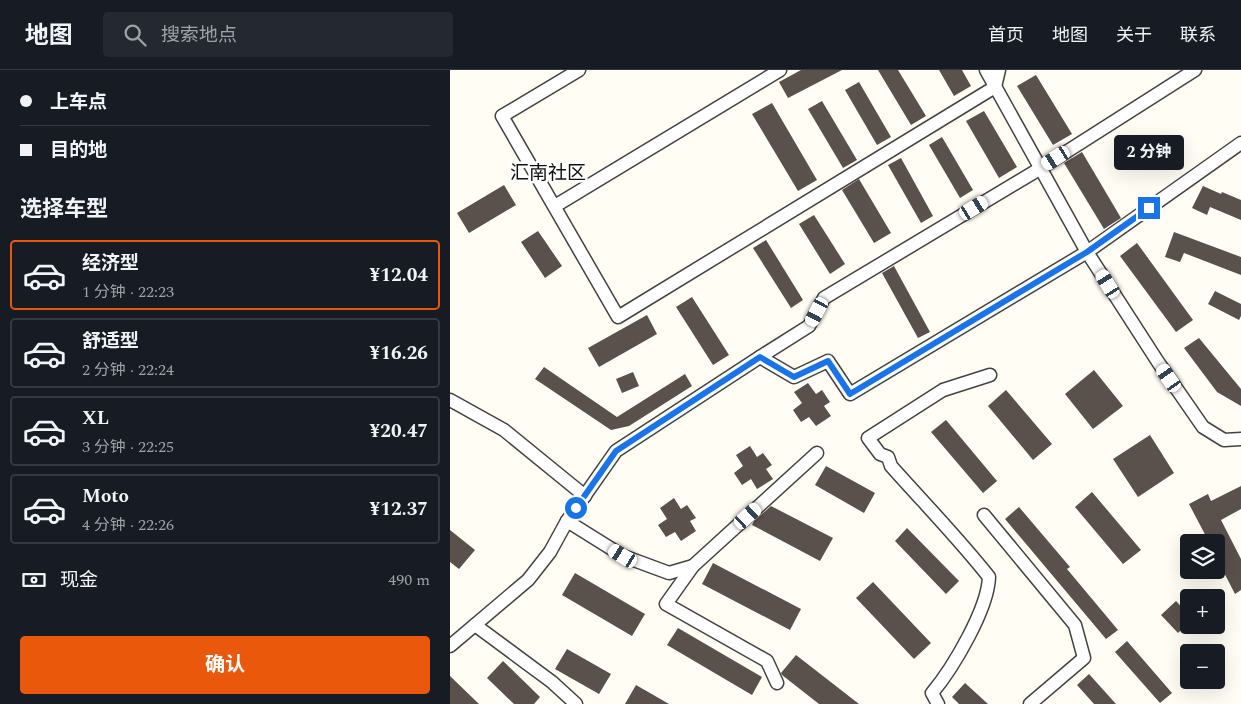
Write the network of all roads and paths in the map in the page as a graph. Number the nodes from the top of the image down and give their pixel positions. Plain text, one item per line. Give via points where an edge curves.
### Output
1 (579, 70) edge
2 (780, 70) edge
3 (986, 70) edge
4 (999, 70) edge
5 (1195, 70) edge
6 (995, 88) junction
7 (1241, 142) edge
8 (1041, 168) junction
9 (555, 206) junction
10 (1087, 252) junction
11 (760, 357) junction
12 (990, 374) dead end
13 (450, 400) edge
14 (1241, 438) edge
15 (817, 453) dead end
16 (585, 496) junction
17 (984, 515) dead end
18 (567, 521) junction
19 (693, 566) junction
20 (475, 625) junction
21 (450, 646) edge
22 (777, 683) dead end
23 (576, 704) edge
24 (938, 704) edge
25 (1030, 704) edge

1 - 9 street via 502,116
2 - 9 street
3 - 6 street
4 - 6 street
5 - 8 street
6 - 8 street
6 - 9 street via 618,317
7 - 10 street
8 - 10 street
8 - 11 street via 824,298 809,326
10 - 11 street via 850,394 828,361 794,377
10 - 14 street via 1203,427 1224,440
11 - 16 street via 616,451
12 - 24 street via 943,390 868,438 880,454 888,457 890,466 989,577 989,588 955,662 932,693
13 - 16 street via 504,430
15 - 19 street
16 - 18 street
17 - 25 street via 1075,625 1084,658
18 - 19 street via 623,556 668,573
18 - 20 street via 550,552 528,580
19 - 22 street via 666,604 768,661
20 - 21 street
20 - 23 street via 552,682

